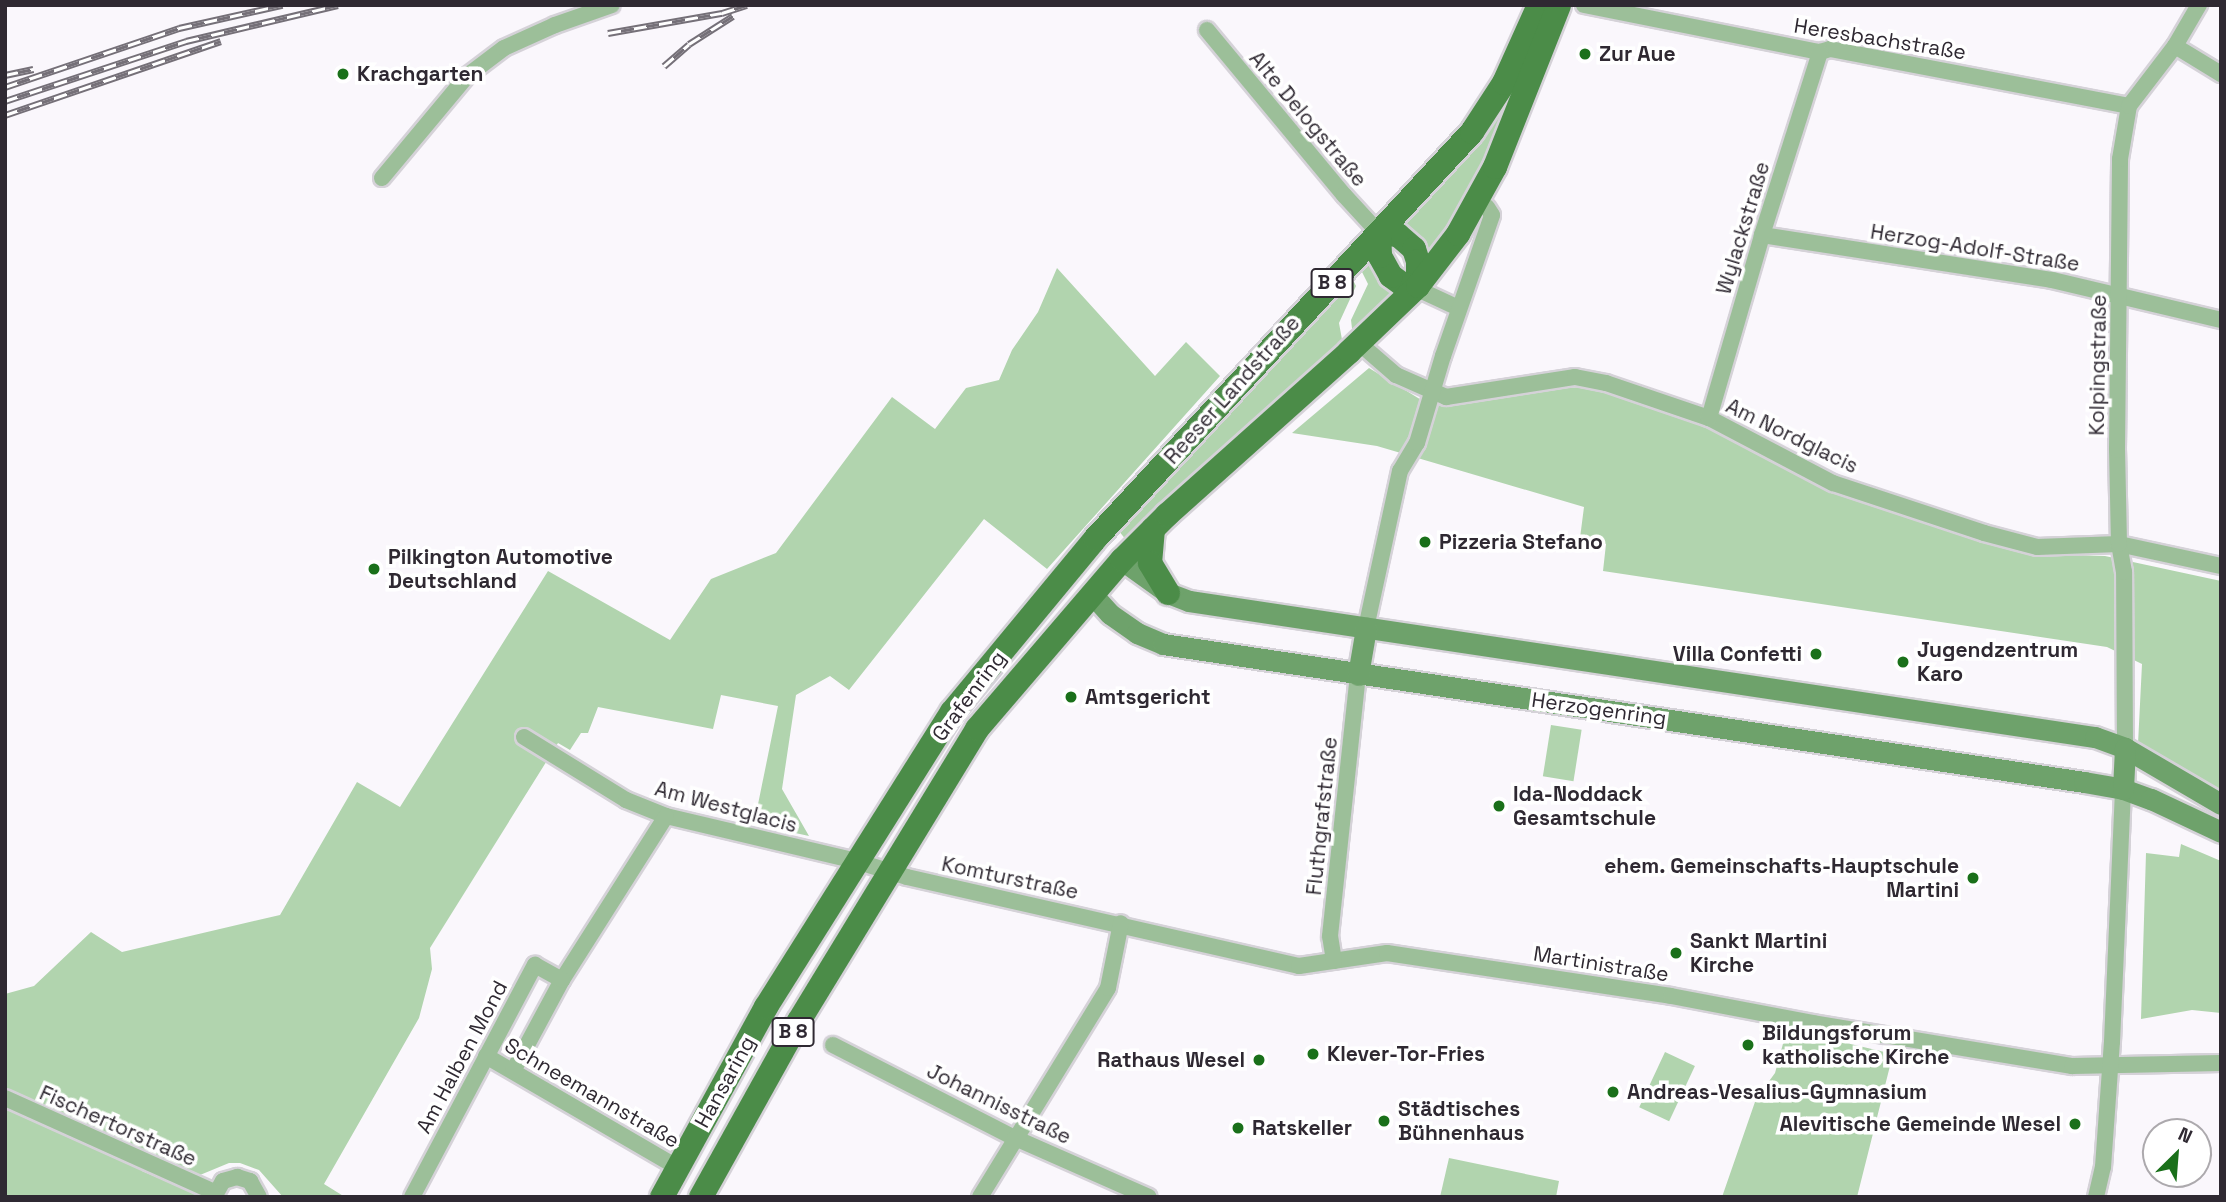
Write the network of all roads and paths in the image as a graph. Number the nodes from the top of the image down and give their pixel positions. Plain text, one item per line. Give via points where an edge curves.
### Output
1 (611, 5) edge
2 (1539, 5) edge
3 (1559, 5) edge
4 (1584, 5) edge
5 (2199, 5) edge
6 (1207, 30) dead end
7 (2175, 46) junction
8 (1820, 52) junction
9 (2221, 74) edge
10 (2129, 106) junction
11 (382, 178) dead end
12 (1487, 207) dead end
13 (1379, 233) junction
14 (1762, 235) junction
15 (1418, 286) junction
16 (2120, 295) junction
17 (1459, 308) junction
18 (2221, 320) edge
19 (1359, 343) junction
20 (1432, 391) junction
21 (1709, 418) junction
22 (1153, 528) junction
23 (1095, 539) junction
24 (2119, 544) junction
25 (1077, 560) junction
26 (1122, 560) junction
27 (2221, 566) edge
28 (1091, 593) junction
29 (1168, 593) junction
30 (1366, 628) junction
31 (1358, 675) junction
32 (524, 737) dead end
33 (2125, 748) junction
34 (2123, 789) junction
35 (2221, 804) edge
36 (666, 816) junction
37 (2221, 832) edge
38 (856, 862) junction
39 (890, 871) junction
40 (1121, 923) junction
41 (1334, 961) junction
42 (562, 980) junction
43 (833, 1045) dead end
44 (486, 1056) junction
45 (2221, 1063) edge
46 (2108, 1066) junction
47 (513, 1071) junction
48 (5, 1098) edge
49 (1015, 1138) junction
50 (677, 1167) junction
51 (1116, 1190) edge
52 (214, 1194) edge
53 (259, 1197) edge
54 (412, 1197) edge
55 (662, 1197) edge
56 (701, 1197) edge
57 (980, 1197) edge
58 (1149, 1197) edge
59 (2096, 1197) edge

1 - 11 street via 504,48 467,76
2 - 13 main road, Reeser Landstraße / B 8 via 1504,83 1472,132
3 - 15 main road, Reeser Landstraße / B 8 via 1479,201
4 - 8 street, Heresbachstraße
5 - 7 street, Kolpingstraße
6 - 13 street, Alte Delogstraße
7 - 9 street
7 - 10 street, Kolpingstraße
8 - 10 street, Heresbachstraße via 1830,49
8 - 14 street, Wylackstraße
10 - 16 street, Kolpingstraße via 2120,159
12 - 17 street via 1492,215
13 - 15 main road via 1380,256 1391,276 1402,284
13 - 15 main road via 1398,235 1413,250
13 - 23 main road, Reeser Landstraße / B 8
14 - 16 street, Herzog-Adolf-Straße via 2052,280
14 - 21 street, Wylackstraße
15 - 17 street
15 - 19 main road, Reeser Landstraße / B 8
16 - 18 street, Herzog-Adolf-Straße
16 - 24 street, Kolpingstraße
17 - 20 street
19 - 20 street, Am Nordglacis via 1396,374
19 - 22 main road, Reeser Landstraße / B 8
20 - 21 street, Am Nordglacis via 1446,397 1574,377 1606,383
20 - 30 street via 1417,443 1400,471
21 - 24 street, Am Nordglacis via 1833,483 1984,533 2037,547
22 - 26 main road, Reeser Landstraße / B 8
22 - 29 main road via 1150,563
23 - 25 main road, Grafenring / B 8
23 - 26 main road
24 - 27 street, Am Nordglacis
24 - 33 street, Kolpingstraße via 2124,572
25 - 28 main road
25 - 38 main road, Grafenring / B 8 via 952,712
26 - 28 main road, Grafenring / B 8
26 - 29 main road
28 - 31 main road, Herzogenring via 1110,614 1163,644
28 - 39 main road, Grafenring / B 8 via 977,729
29 - 30 main road via 1189,601
30 - 31 main road
30 - 33 main road via 1975,718 2095,737
31 - 34 main road, Herzogenring via 1980,764
31 - 41 street, Fluthgrafstraße via 1330,936
32 - 36 street, Am Westglacis via 626,800
33 - 34 main road
33 - 35 main road
34 - 37 main road, Herzogenring
34 - 46 street
36 - 38 street, Am Westglacis
36 - 42 street
38 - 39 street, Am Westglacis
38 - 50 main road, Hansaring / B 8 via 766,1007
39 - 40 street, Komturstraße
39 - 56 main road, Hansaring / B 8
40 - 41 street, Komturstraße via 1299,966
40 - 49 street via 1108,988
41 - 46 street, Martinistraße via 1387,953 2072,1066
42 - 44 street, Am Halben Mond via 535,965
42 - 47 street
43 - 49 street, Johannisstraße
44 - 47 street, Schneemannstraße
44 - 54 street, Am Halben Mond
45 - 46 street, Martinistraße
46 - 59 street via 2103,1167
47 - 50 street, Schneemannstraße
48 - 52 street, Fischertorstraße
49 - 51 street, Johannisstraße
49 - 57 street
50 - 55 main road, Hansaring / B 8
51 - 58 street, Johannisstraße
52 - 53 street, Fischertorstraße via 223,1181 237,1177 250,1181

